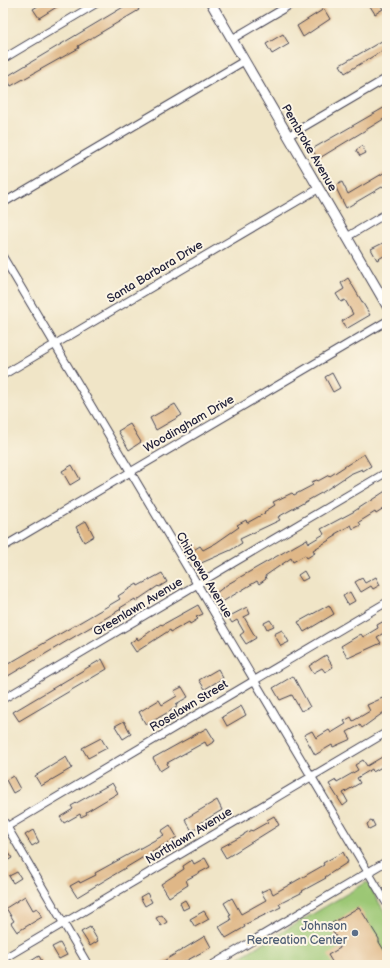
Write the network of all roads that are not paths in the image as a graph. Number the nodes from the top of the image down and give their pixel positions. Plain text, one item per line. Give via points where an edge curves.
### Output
1 (97, 3) edge
2 (211, 3) edge
3 (293, 3) edge
4 (232, 39) junction
5 (3, 59) edge
6 (244, 61) junction
7 (387, 78) edge
8 (288, 136) junction
9 (318, 189) junction
10 (3, 203) edge
11 (387, 213) edge
12 (347, 237) junction
13 (3, 257) edge
14 (387, 306) edge
15 (387, 321) edge
16 (54, 345) junction
17 (3, 375) edge
18 (130, 472) junction
19 (387, 472) edge
20 (3, 547) edge
21 (198, 584) junction
22 (387, 602) edge
23 (254, 680) junction
24 (3, 699) edge
25 (387, 732) edge
26 (312, 776) junction
27 (4, 825) edge
28 (387, 861) edge
29 (368, 872) junction
30 (387, 904) edge
31 (64, 923) junction
32 (3, 959) edge
33 (88, 965) edge
34 (212, 965) edge

1 - 5 street
2 - 4 street, Pembroke Avenue
3 - 4 street
4 - 6 street, Pembroke Avenue
6 - 8 street, Pembroke Avenue
6 - 10 street
7 - 8 street
8 - 9 street, Pembroke Avenue
9 - 12 street, Pembroke Avenue
9 - 16 street, Santa Barbara Drive
11 - 12 street
12 - 14 street, Pembroke Avenue
13 - 16 street, Chippewa Avenue
15 - 18 street, Woodingham Drive
16 - 17 street, Santa Barbara Drive
16 - 18 street, Chippewa Avenue
18 - 20 street, Woodingham Drive
18 - 21 street, Chippewa Avenue
19 - 21 street, Greenlawn Avenue
21 - 23 street, Chippewa Avenue
21 - 24 street, Greenlawn Avenue
22 - 23 street, Roselawn Street
23 - 26 street, Chippewa Avenue
23 - 27 street, Roselawn Street
25 - 26 street, Northlawn Avenue
26 - 29 street, Chippewa Avenue
26 - 31 street, Northlawn Avenue
27 - 31 street
28 - 29 street
29 - 30 street, Chippewa Avenue
29 - 34 street
31 - 32 street, Northlawn Avenue
31 - 33 street

